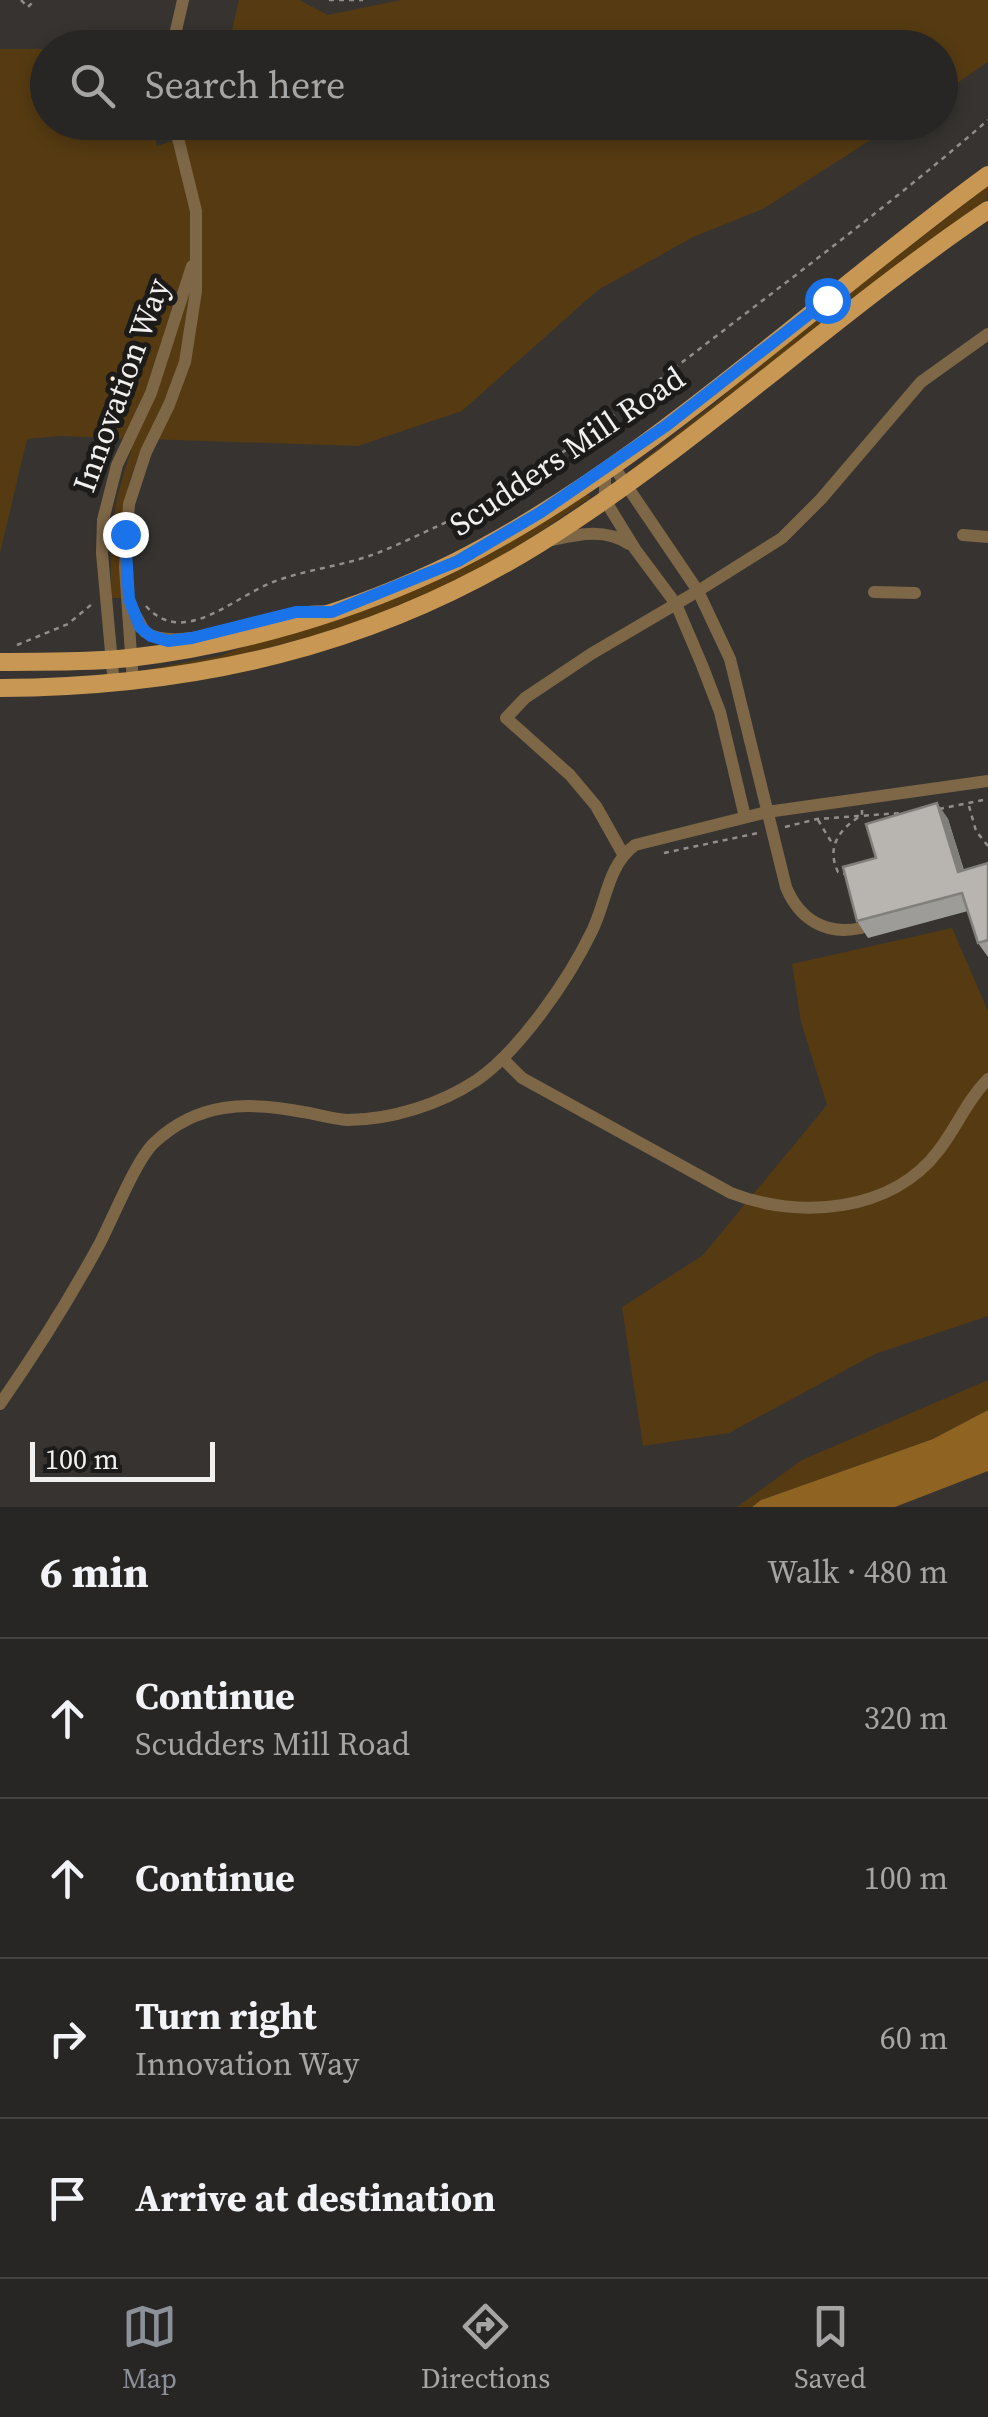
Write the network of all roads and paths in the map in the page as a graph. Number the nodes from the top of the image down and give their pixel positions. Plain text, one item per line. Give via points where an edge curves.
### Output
1 (21, 0) edge
2 (35, 0) edge
3 (183, 0) edge
4 (329, 0) edge
5 (363, 0) edge
6 (176, 30) edge
7 (988, 120) edge
8 (178, 140) edge
9 (988, 175) edge
10 (988, 210) edge
11 (197, 250) junction
12 (988, 334) edge
13 (159, 370) junction
14 (180, 377) junction
15 (608, 467) junction
16 (626, 485) junction
17 (605, 500) junction
18 (963, 535) dead end
19 (988, 537) edge
20 (539, 543) junction
21 (635, 549) junction
22 (698, 592) junction
23 (874, 592) dead end
24 (915, 592) dead end
25 (129, 599) junction
26 (106, 601) junction
27 (676, 604) junction
28 (332, 612) junction
29 (12, 647) dead end
30 (121, 659) junction
31 (0, 662) edge
32 (123, 684) junction
33 (0, 688) edge
34 (988, 781) edge
35 (988, 799) edge
36 (969, 804) junction
37 (930, 810) edge
38 (767, 812) junction
39 (904, 813) edge
40 (862, 815) junction
41 (746, 816) junction
42 (816, 819) junction
43 (772, 830) junction
44 (833, 845) junction
45 (988, 846) edge
46 (623, 854) junction
47 (664, 854) dead end
48 (856, 875) edge
49 (861, 928) edge
50 (503, 1059) junction
51 (988, 1079) edge
52 (0, 1404) edge

1 - 2 path via 28,7
3 - 6 street
4 - 5 path
7 - 25 path via 518,483 369,556 276,581 202,619 175,626 138,598
8 - 11 street, Innovation Way via 196,211
9 - 15 main road, Scudders Mill Road
10 - 16 main road, Scudders Mill Road
11 - 13 street, Innovation Way
11 - 14 street, Innovation Way via 192,328
12 - 22 street via 921,382 782,538
13 - 14 street
13 - 26 street, Innovation Way via 110,488 103,520
14 - 25 street, Innovation Way via 130,504
15 - 16 street
15 - 17 street
15 - 28 main road, Scudders Mill Road via 458,561
16 - 17 main road, Scudders Mill Road
16 - 22 street
17 - 20 main road, Scudders Mill Road
17 - 21 street
18 - 19 street
20 - 21 street via 592,533
20 - 32 main road, Scudders Mill Road via 436,598 348,634 220,670
21 - 27 street
22 - 27 street
22 - 38 street via 730,659
23 - 24 street
25 - 28 street via 145,632 168,641 296,612
25 - 30 street, Innovation Way
26 - 29 path
26 - 30 street, Innovation Way
27 - 41 street via 720,712
27 - 46 street via 525,698 506,718 570,775
28 - 30 main road, Scudders Mill Road via 227,642
30 - 31 main road, Scudders Mill Road
30 - 32 street
32 - 33 main road, Scudders Mill Road
34 - 38 street
35 - 36 path
36 - 37 path
36 - 45 path
38 - 41 street
38 - 43 street
39 - 40 path
40 - 42 path
40 - 44 path
41 - 46 street via 635,844
42 - 43 path
42 - 44 path
43 - 47 path
43 - 49 street via 794,908 830,930
44 - 48 path via 838,872
46 - 50 street via 593,931
50 - 51 street via 522,1078 731,1193 787,1208 828,1207 896,1189 922,1170
50 - 52 street via 450,1096 384,1115 347,1120 246,1104 181,1122 150,1147 60,1319

